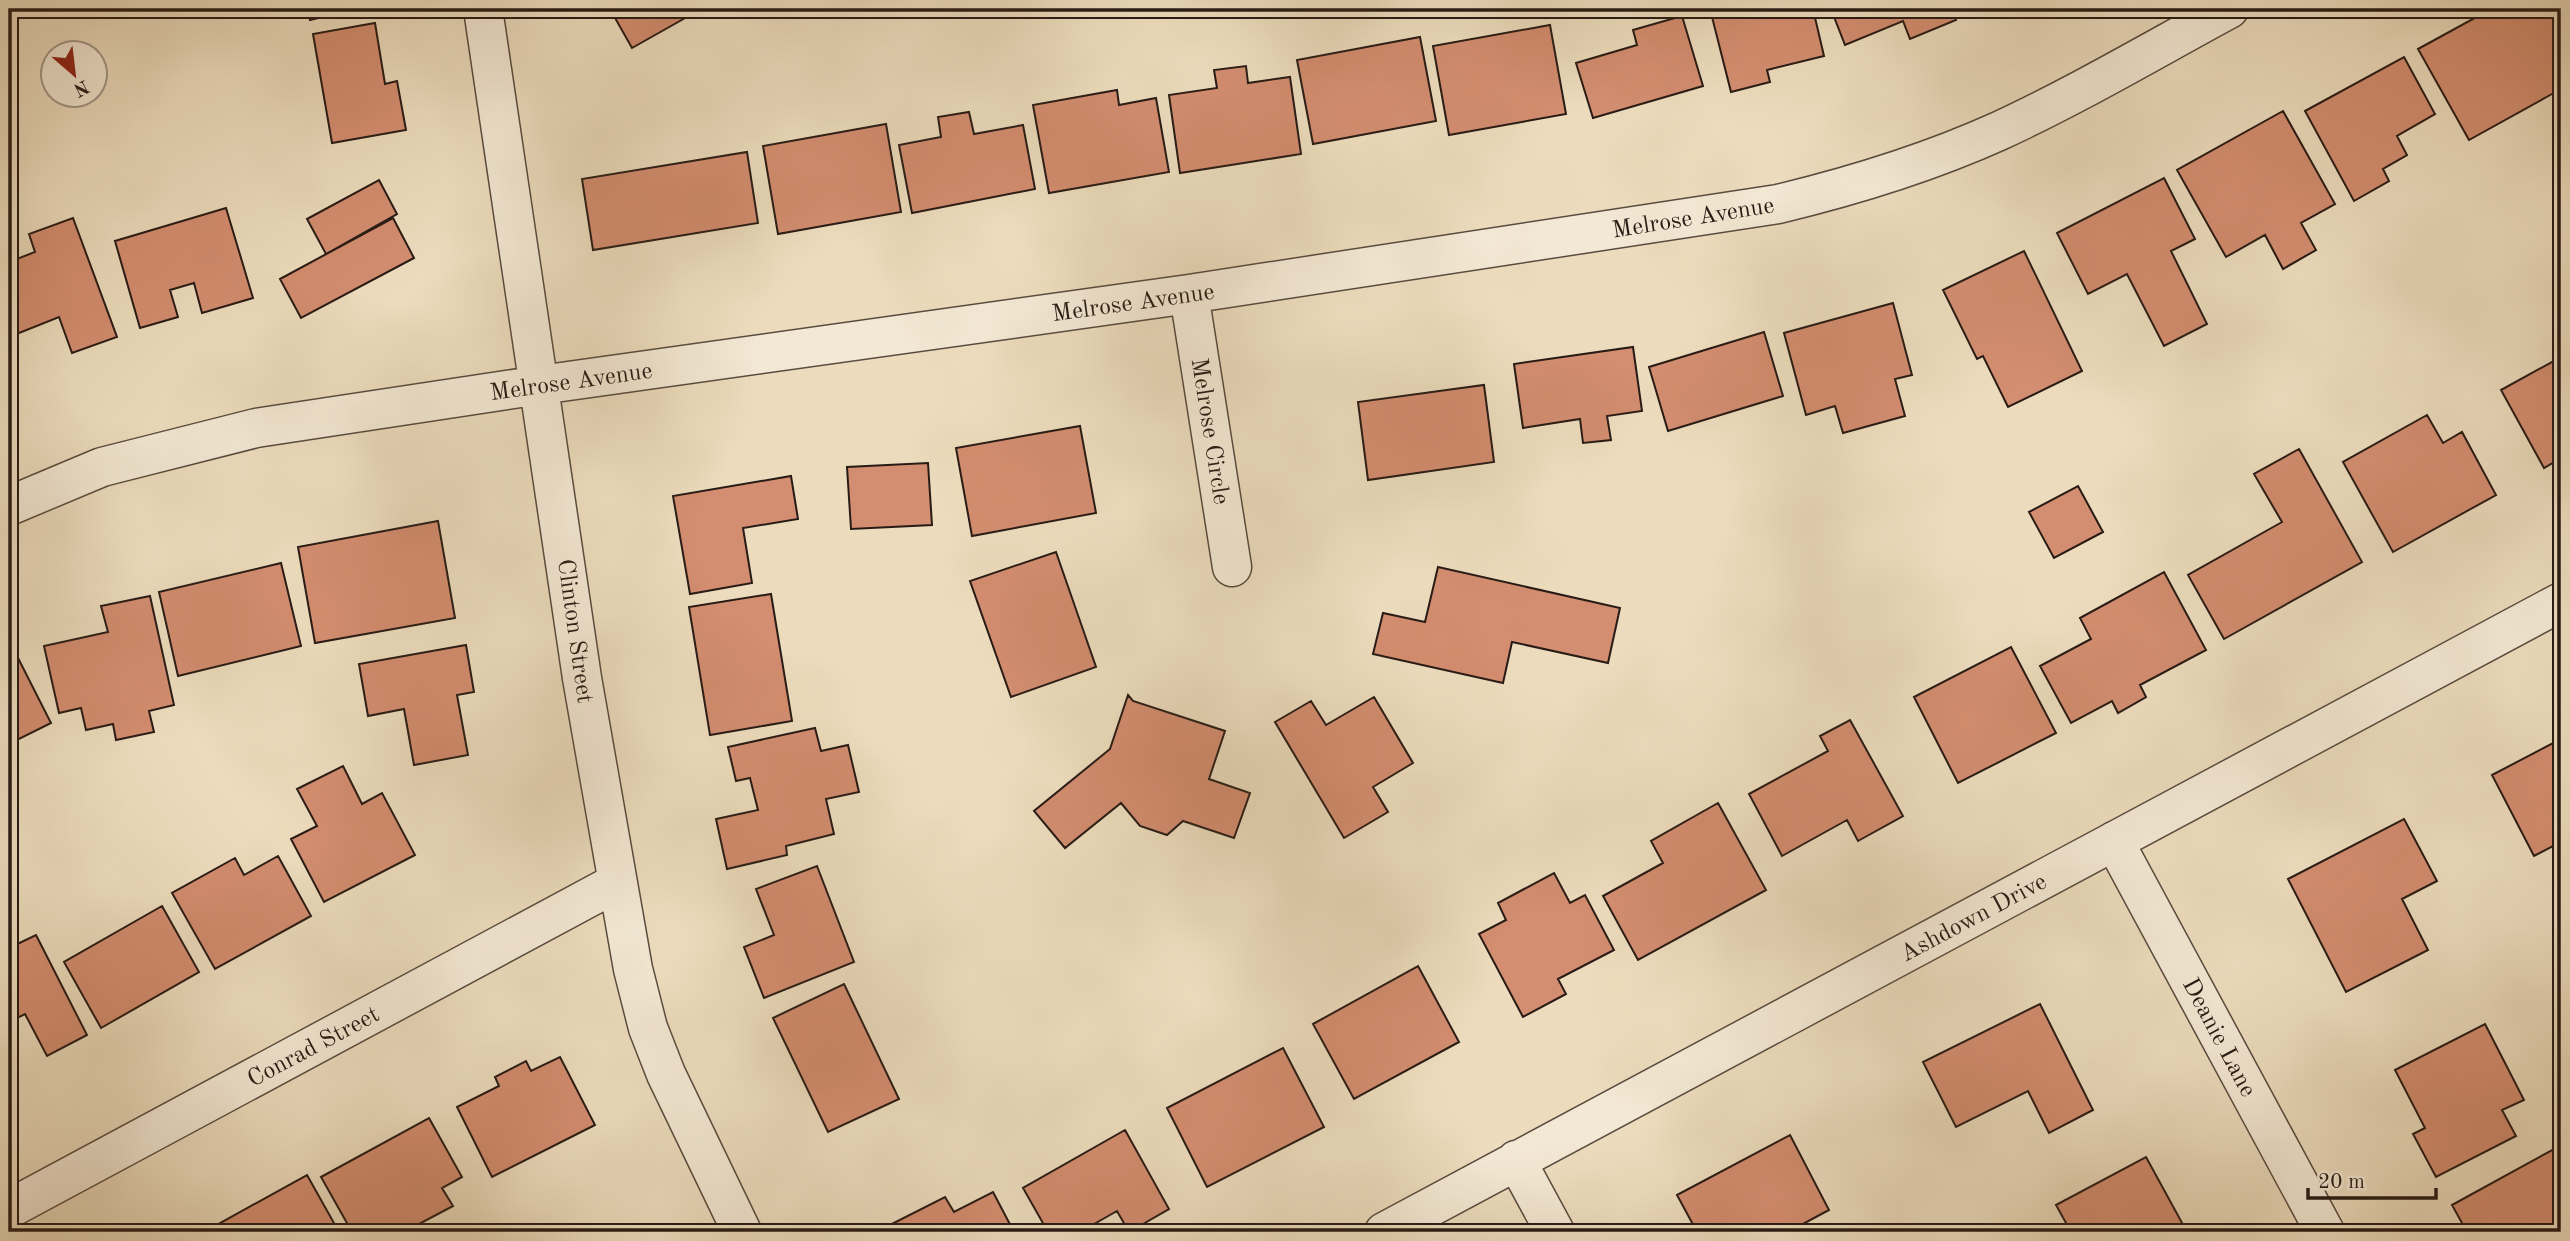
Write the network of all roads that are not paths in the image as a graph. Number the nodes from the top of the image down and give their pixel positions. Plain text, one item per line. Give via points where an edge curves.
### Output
1 (483, 9) edge
2 (2229, 9) edge
3 (1189, 294) junction
4 (540, 385) junction
5 (9, 506) edge
6 (1231, 567) dead end
7 (2561, 602) edge
8 (2114, 841) junction
9 (617, 883) junction
10 (1516, 1160) junction
11 (9, 1209) edge
12 (742, 1232) edge
13 (1384, 1232) edge
14 (1555, 1232) edge
15 (2325, 1232) edge

1 - 4 street, Clinton Street
2 - 3 street, Melrose Avenue via 1998,131 1846,188 1680,220
3 - 4 street, Melrose Avenue
3 - 6 street, Melrose Circle
4 - 5 street, Melrose Avenue via 257,428 102,467
4 - 9 street, Clinton Street
7 - 8 street, Ashdown Drive
8 - 10 street, Ashdown Drive
8 - 15 street, Deanie Lane
9 - 11 street, Conrad Street
9 - 12 street, Clinton Street via 648,1028
10 - 13 street, Ashdown Drive
10 - 14 street

